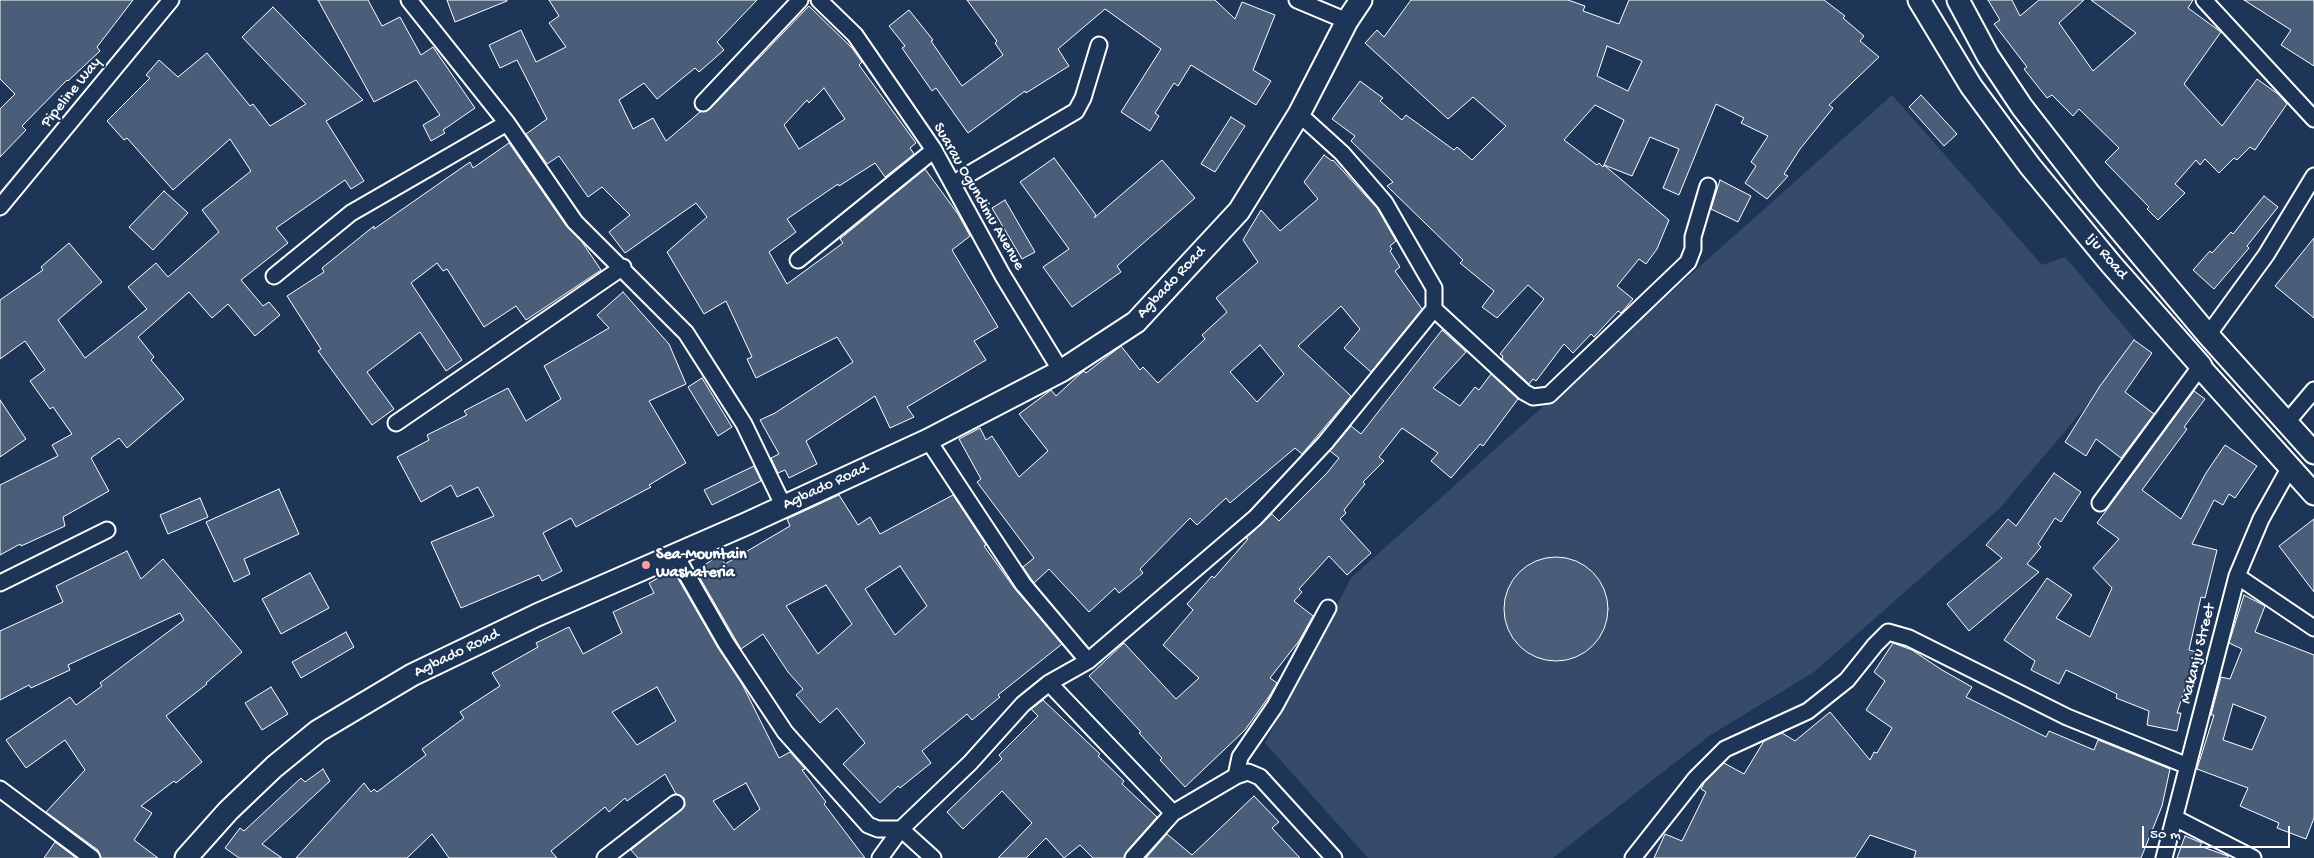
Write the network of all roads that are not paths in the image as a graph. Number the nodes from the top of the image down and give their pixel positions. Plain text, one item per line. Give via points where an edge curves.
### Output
1 (171, 0) edge
2 (408, 0) edge
3 (800, 0) edge
4 (819, 0) edge
5 (1297, 0) edge
6 (1361, 0) edge
7 (1919, 0) edge
8 (1958, 0) edge
9 (2204, 0) edge
10 (1347, 22) junction
11 (1100, 45) dead end
12 (703, 103) dead end
13 (1298, 114) junction
14 (2314, 118) edge
15 (507, 123) junction
16 (934, 150) junction
17 (2314, 176) edge
18 (954, 183) junction
19 (1708, 186) dead end
20 (0, 207) edge
21 (798, 260) dead end
22 (622, 267) junction
23 (274, 276) dead end
24 (1434, 309) junction
25 (2208, 334) junction
26 (2200, 367) junction
27 (1061, 371) junction
28 (2314, 390) edge
29 (2287, 422) junction
30 (396, 423) dead end
31 (928, 440) junction
32 (2314, 453) edge
33 (2290, 467) junction
34 (2314, 494) edge
35 (2100, 503) dead end
36 (784, 507) junction
37 (107, 530) dead end
38 (675, 554) junction
39 (2237, 576) junction
40 (0, 583) edge
41 (1328, 608) dead end
42 (2314, 628) edge
43 (1088, 661) junction
44 (1049, 683) junction
45 (2188, 766) junction
46 (1236, 776) junction
47 (0, 789) edge
48 (676, 803) dead end
49 (1173, 813) junction
50 (2174, 818) junction
51 (901, 829) junction
52 (188, 857) edge
53 (92, 858) edge
54 (605, 858) edge
55 (880, 858) edge
56 (933, 858) edge
57 (1133, 858) edge
58 (1334, 858) edge
59 (1633, 858) edge
60 (2164, 858) edge
61 (2253, 858) edge

1 - 20 street, Pipeline Way
2 - 15 street
3 - 12 street
4 - 16 street, Suarau Ogundimu Avenue via 855,35
5 - 10 street
6 - 10 main road, Agbado Road
7 - 26 main road, Iju Road via 1971,86 2030,166
8 - 25 main road, Iju Road via 1988,56 2022,107 2088,192
9 - 14 street
10 - 13 main road, Agbado Road
11 - 18 street via 1076,111
13 - 24 street via 1342,153 1385,204 1434,288
13 - 27 main road, Agbado Road via 1239,211 1136,322
15 - 22 street via 576,222
15 - 23 street via 351,213
16 - 18 street, Suarau Ogundimu Avenue
16 - 21 street
17 - 25 street via 2266,255
18 - 27 street, Suarau Ogundimu Avenue via 1003,276
19 - 24 street via 1698,214 1688,262 1549,396 1533,397 1524,392
22 - 30 street
22 - 36 street via 686,333 744,424
24 - 43 street via 1325,443 1256,518
25 - 29 main road, Iju Road
26 - 33 main road, Iju Road
26 - 35 street
27 - 31 main road, Agbado Road
28 - 29 street
29 - 32 main road, Iju Road
31 - 36 main road, Agbado Road
31 - 43 street via 1023,584
33 - 34 main road, Iju Road
33 - 39 street, Makanju Street via 2261,519
36 - 38 main road, Agbado Road
37 - 40 street
38 - 51 street via 726,643 785,732 868,825 878,829
38 - 52 main road, Agbado Road via 412,675 318,732 274,767 228,811
39 - 42 street
39 - 45 street, Makanju Street
41 - 46 street via 1275,706 1240,757
43 - 44 street
44 - 49 street
44 - 51 street via 1023,704 970,763
45 - 50 street, Makanju Street
45 - 59 street via 2067,717 1909,638 1888,632 1847,680 1808,711 1725,749 1696,778
46 - 49 street
46 - 58 street via 1248,772 1260,777
47 - 53 street
48 - 54 street
49 - 57 street
50 - 60 street, Makanju Street
50 - 61 street
51 - 55 street
51 - 56 street

